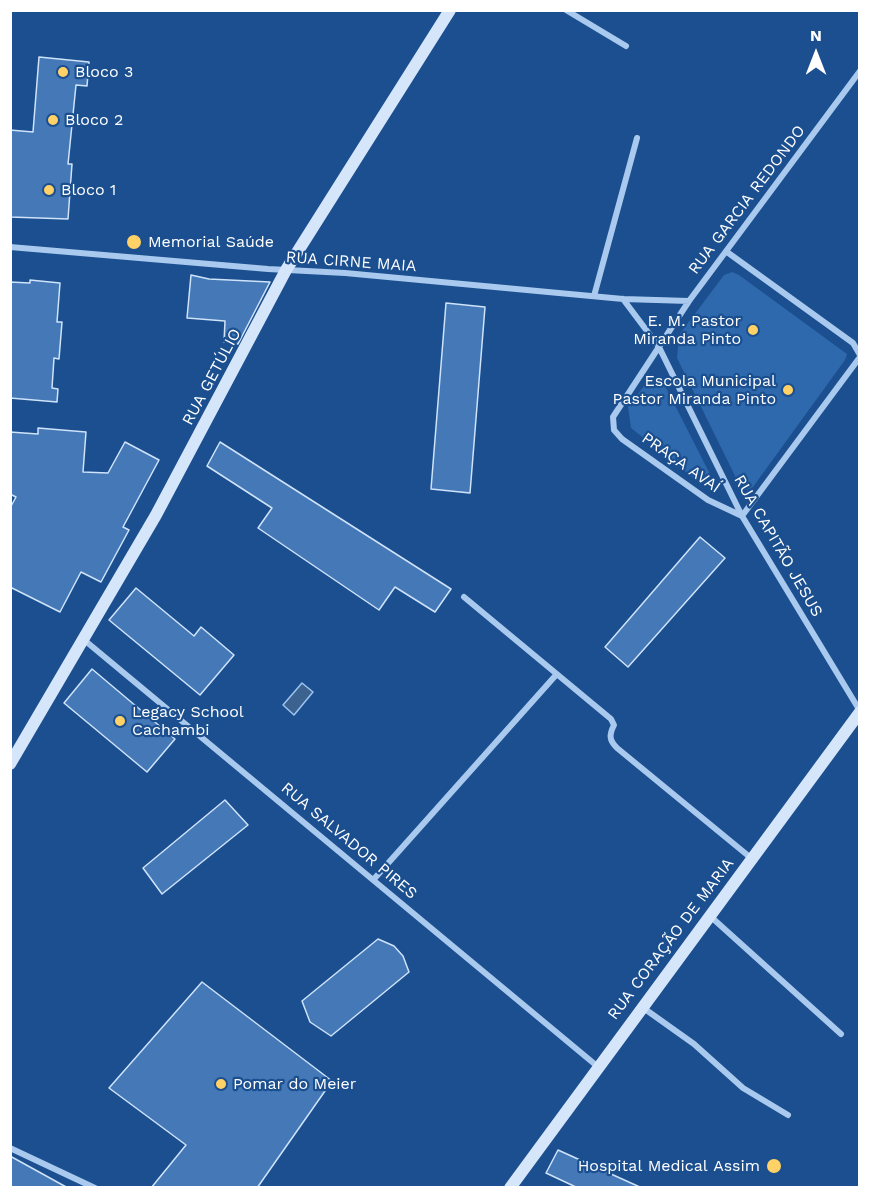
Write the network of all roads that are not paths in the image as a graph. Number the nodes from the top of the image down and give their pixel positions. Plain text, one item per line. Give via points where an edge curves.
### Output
1 (450, 10) edge
2 (566, 10) edge
3 (626, 46) dead end
4 (860, 71) edge
5 (638, 138) dead end
6 (10, 247) edge
7 (728, 252) junction
8 (286, 270) junction
9 (594, 296) junction
10 (623, 298) junction
11 (689, 301) junction
12 (659, 347) junction
13 (860, 356) edge
14 (742, 516) junction
15 (464, 597) dead end
16 (82, 639) junction
17 (556, 675) junction
18 (860, 712) edge
19 (10, 764) edge
20 (752, 858) junction
21 (374, 879) junction
22 (709, 916) junction
23 (641, 1006) junction
24 (841, 1034) dead end
25 (597, 1066) junction
26 (788, 1115) dead end
27 (10, 1148) edge
28 (95, 1188) edge
29 (510, 1188) edge

1 - 8 street, RUA GETÚLIO
2 - 3 street
4 - 7 street, RUA GARCIA REDONDO
5 - 9 street
6 - 8 street, RUA CIRNE MAIA
7 - 11 street, RUA GARCIA REDONDO
7 - 13 street via 853,343
8 - 9 street, RUA CIRNE MAIA
8 - 16 street, RUA GETÚLIO via 156,515
9 - 10 street, RUA CIRNE MAIA
10 - 11 street, RUA CIRNE MAIA
10 - 12 street, RUA CAPITÃO JESUS
11 - 12 street, RUA GARCIA REDONDO
12 - 14 street, RUA CAPITÃO JESUS
12 - 14 street, PRAÇA AVAÍ via 613,417 614,430 708,500
13 - 14 street
14 - 18 street, RUA CAPITÃO JESUS
15 - 17 street
16 - 19 street, RUA GETÚLIO
16 - 21 street, RUA SALVADOR PIRES
17 - 20 street via 611,719 614,725 610,741 617,748
17 - 21 street
18 - 20 street, RUA CORAÇÃO DE MARIA
20 - 22 street, RUA CORAÇÃO DE MARIA
21 - 25 street, RUA SALVADOR PIRES
22 - 23 street, RUA CORAÇÃO DE MARIA
22 - 24 street
23 - 25 street, RUA CORAÇÃO DE MARIA
23 - 26 street via 694,1044 743,1088
25 - 29 street, RUA CORAÇÃO DE MARIA
27 - 28 street

